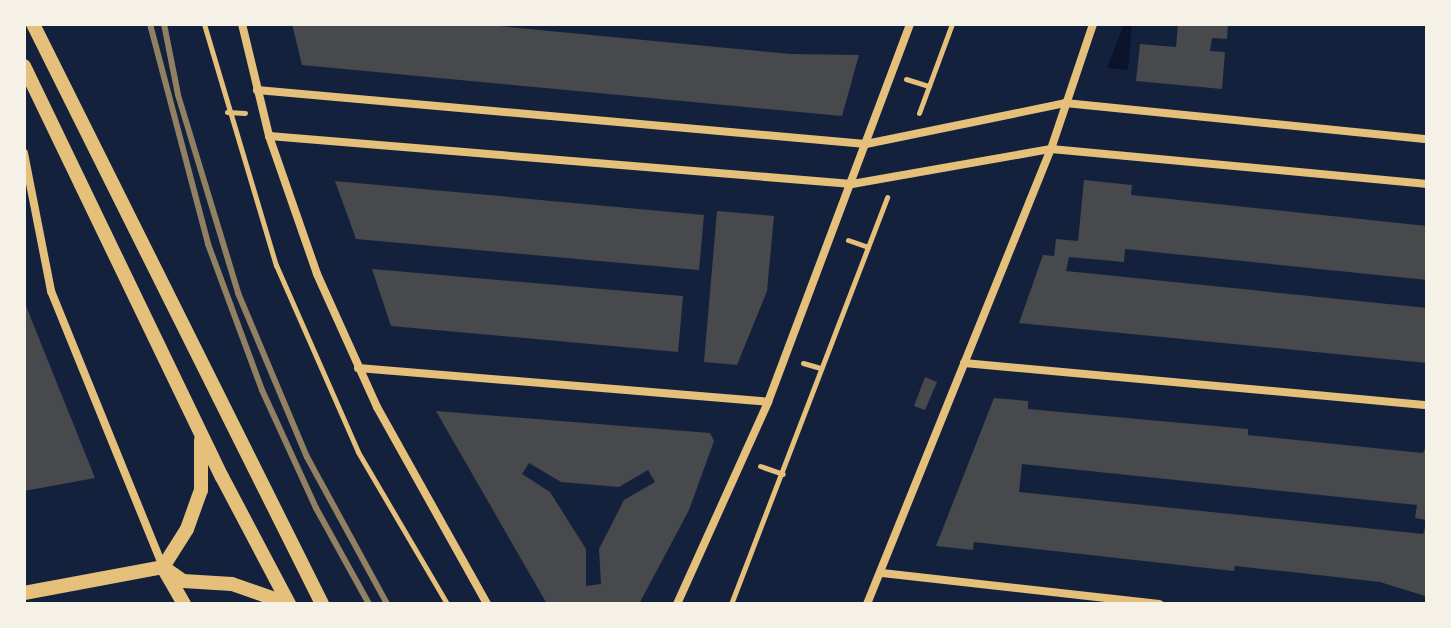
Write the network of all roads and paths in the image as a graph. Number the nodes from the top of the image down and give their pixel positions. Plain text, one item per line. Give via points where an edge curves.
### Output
1 (33, 24) edge
2 (204, 24) edge
3 (242, 24) edge
4 (910, 24) edge
5 (952, 24) edge
6 (1093, 24) edge
7 (24, 66) edge
8 (905, 78) dead end
9 (929, 86) junction
10 (257, 90) junction
11 (1065, 103) junction
12 (915, 125) dead end
13 (269, 136) junction
14 (1427, 139) edge
15 (866, 144) junction
16 (1051, 149) junction
17 (24, 153) edge
18 (852, 184) junction
19 (1427, 184) edge
20 (890, 188) dead end
21 (847, 239) dead end
22 (868, 247) junction
23 (798, 362) dead end
24 (964, 363) junction
25 (358, 368) junction
26 (821, 368) junction
27 (768, 402) junction
28 (1427, 405) edge
29 (201, 435) junction
30 (755, 464) dead end
31 (783, 474) junction
32 (163, 567) junction
33 (882, 573) junction
34 (24, 593) edge
35 (184, 604) edge
36 (289, 604) edge
37 (322, 604) edge
38 (447, 604) edge
39 (487, 604) edge
40 (677, 604) edge
41 (731, 604) edge
42 (867, 604) edge
43 (1159, 604) edge

1 - 37 street
2 - 38 path via 276,265 358,452
3 - 10 street
4 - 15 street
5 - 9 path
6 - 11 street
7 - 29 street
8 - 9 path
9 - 12 path
10 - 13 street
10 - 15 street
11 - 14 street
11 - 15 street
11 - 16 street
13 - 18 street
13 - 25 street via 317,274
15 - 18 street
16 - 18 street
16 - 19 street
16 - 24 street
17 - 32 street via 51,291
18 - 27 street
20 - 22 path
21 - 22 path
22 - 26 path
23 - 26 path
24 - 28 street
24 - 33 street
25 - 27 street
25 - 39 street
26 - 31 path
27 - 40 street
29 - 32 street via 201,490 187,529
29 - 36 street
30 - 31 path
31 - 41 path
32 - 34 street
32 - 35 street
32 - 36 street via 183,581 232,584
33 - 42 street
33 - 43 street

